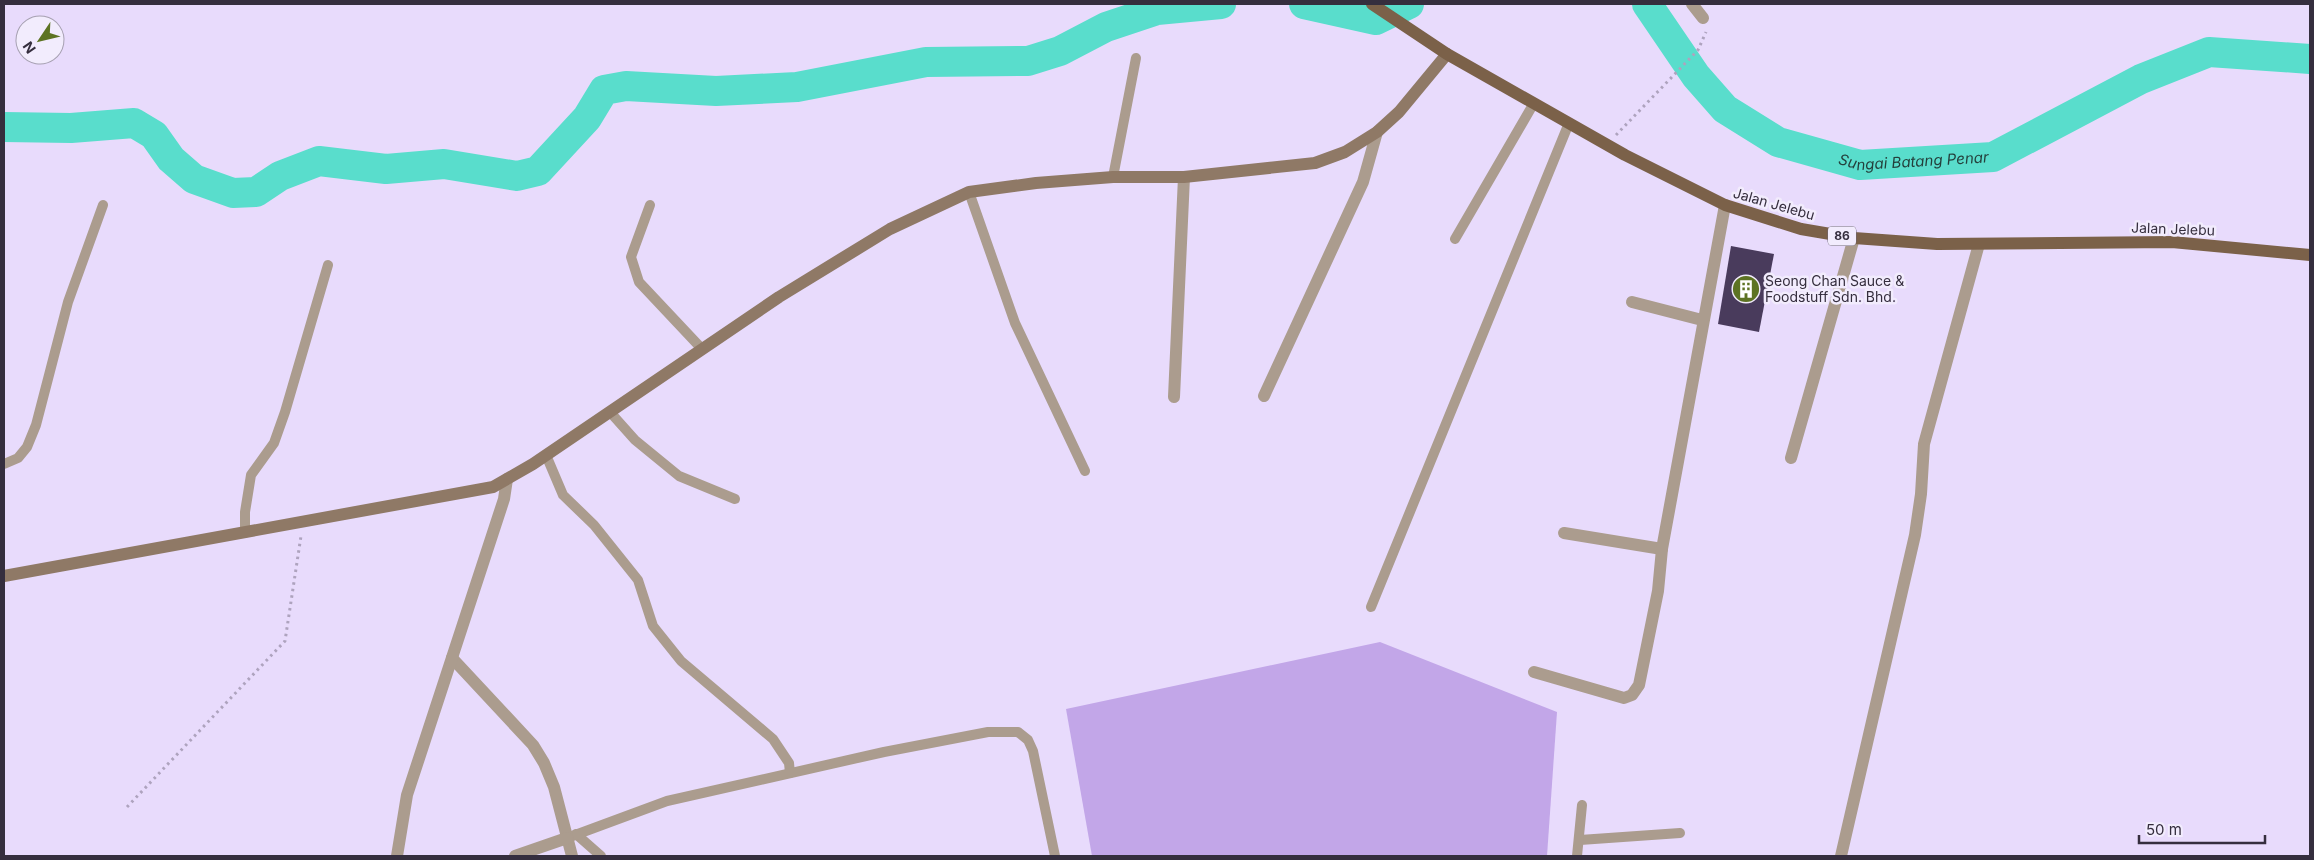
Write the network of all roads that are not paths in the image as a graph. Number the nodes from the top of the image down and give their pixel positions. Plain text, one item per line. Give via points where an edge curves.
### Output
1 (1372, 4) edge
2 (1692, 4) edge
3 (1703, 18) road end
4 (1447, 54) junction
5 (1136, 58) dead end
6 (1534, 103) junction
7 (1569, 123) junction
8 (1377, 132) junction
9 (1113, 177) junction
10 (1184, 177) junction
11 (969, 192) junction
12 (103, 205) dead end
13 (650, 205) dead end
14 (1725, 205) junction
15 (1854, 238) junction
16 (1455, 239) dead end
17 (1980, 244) junction
18 (2310, 255) edge
19 (328, 266) dead end
20 (1632, 302) dead end
21 (1702, 320) junction
22 (702, 349) junction
23 (1264, 396) dead end
24 (1174, 397) dead end
25 (610, 412) junction
26 (546, 456) junction
27 (1791, 458) dead end
28 (4, 464) edge
29 (1085, 471) dead end
30 (506, 479) junction
31 (735, 499) dead end
32 (245, 533) junction
33 (1564, 533) dead end
34 (1662, 549) junction
35 (4, 576) edge
36 (1371, 607) dead end
37 (452, 658) junction
38 (1534, 672) dead end
39 (790, 773) junction
40 (1582, 804) dead end
41 (1680, 833) dead end
42 (571, 836) junction
43 (1580, 840) junction
44 (397, 856) edge
45 (515, 856) edge
46 (572, 856) edge
47 (601, 856) edge
48 (1055, 856) edge
49 (1577, 856) edge
50 (1841, 856) edge

1 - 4 main road, Jalan Jelebu / 86
2 - 3 street
4 - 6 main road, Jalan Jelebu / 86
4 - 8 street via 1399,112
5 - 9 lane
6 - 7 main road, Jalan Jelebu / 86
6 - 16 lane
7 - 14 main road, Jalan Jelebu / 86
7 - 36 lane
8 - 10 street via 1345,152 1315,163
8 - 23 street via 1363,182
9 - 10 street
9 - 11 street
10 - 24 street
11 - 22 street via 890,229
11 - 29 lane via 1015,323
12 - 28 lane via 68,302 36,424 22,453
13 - 22 lane via 631,257 639,282
14 - 15 main road, Jalan Jelebu / 86 via 1801,229
14 - 21 street
15 - 17 main road, Jalan Jelebu / 86
15 - 27 street
17 - 18 main road, Jalan Jelebu / 86 via 2172,242
17 - 50 street via 1924,444 1915,535
19 - 32 lane via 277,435 251,475
20 - 21 street
21 - 34 street
22 - 25 street
25 - 26 street
25 - 31 lane via 635,440 679,476
26 - 30 street
26 - 39 lane via 563,495 594,525 638,580 653,626 681,661 773,739 789,762
30 - 32 street via 493,487
30 - 37 street via 504,499
32 - 35 street
33 - 34 street
34 - 38 street via 1658,591 1639,684 1632,695 1624,698
37 - 42 street via 533,745 544,762
37 - 44 street via 407,795
39 - 42 lane via 667,801
39 - 48 lane via 988,732 1018,732 1028,740 1033,751
40 - 43 lane
41 - 43 lane
42 - 45 street
42 - 46 street
42 - 47 lane
43 - 49 lane

